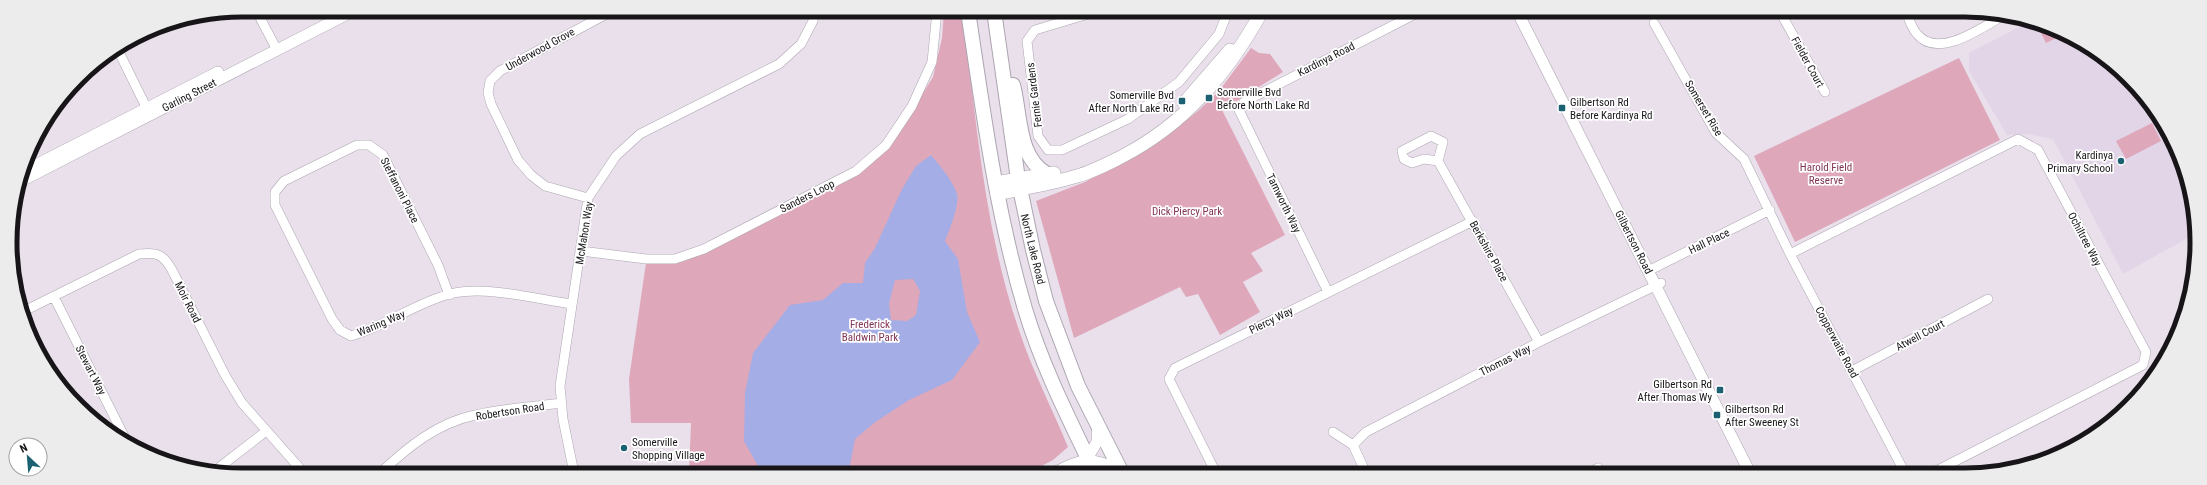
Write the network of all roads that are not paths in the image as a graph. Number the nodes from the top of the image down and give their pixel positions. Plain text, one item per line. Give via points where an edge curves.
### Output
1 (260, 17) edge
2 (328, 17) edge
3 (340, 17) edge
4 (601, 17) edge
5 (813, 17) edge
6 (936, 17) edge
7 (969, 17) edge
8 (995, 17) edge
9 (1078, 17) edge
10 (1226, 17) edge
11 (1250, 17) edge
12 (1258, 17) edge
13 (1399, 17) edge
14 (1409, 17) edge
15 (1521, 17) edge
16 (1528, 17) edge
17 (1783, 17) edge
18 (1908, 17) edge
19 (1996, 19) edge
20 (1401, 21) junction
21 (1654, 23) dead end
22 (999, 43) junction
23 (275, 47) junction
24 (120, 53) edge
25 (1825, 92) dead end
26 (148, 111) junction
27 (1240, 114) joint
28 (1438, 161) dead end
29 (1047, 174) junction
30 (28, 175) edge
31 (1019, 184) junction
32 (996, 188) junction
33 (275, 192) joint
34 (588, 198) junction
35 (1770, 210) junction
36 (1473, 221) junction
37 (581, 251) junction
38 (1790, 254) junction
39 (1651, 269) junction
40 (1658, 284) junction
41 (1328, 292) junction
42 (449, 295) junction
43 (54, 296) junction
44 (1988, 299) dead end
45 (572, 304) junction
46 (27, 309) edge
47 (1539, 342) junction
48 (1852, 370) junction
49 (561, 403) junction
50 (1098, 425) junction
51 (265, 432) junction
52 (1333, 432) dead end
53 (123, 434) edge
54 (1353, 445) junction
55 (1088, 459) junction
56 (1950, 464) junction
57 (220, 467) edge
58 (299, 468) edge
59 (385, 468) edge
60 (573, 468) edge
61 (1064, 468) edge
62 (1081, 468) edge
63 (1092, 468) edge
64 (1113, 468) edge
65 (1120, 468) edge
66 (1214, 468) edge
67 (1364, 468) edge
68 (1748, 468) edge
69 (1755, 468) edge
70 (1902, 468) edge
71 (1942, 468) edge
72 (1952, 468) edge

1 - 23 street
2 - 23 street, Garling Street
3 - 23 street, Garling Street
4 - 34 street, Underwood Grove via 500,71 490,81 488,92 491,104 518,160 531,175 545,186
5 - 34 street, McMahon Way via 802,44 779,64 640,134 616,156
6 - 37 street, Sanders Loop via 932,62 912,106 886,146 856,171 704,250 676,259 646,259
7 - 32 main road, North Lake Road
8 - 22 main road, North Lake Road
9 - 10 street, Fernie Gardens via 1035,30 1027,42 1038,136 1048,150 1062,150 1128,119 1179,82 1219,34
11 - 29 main road via 1227,54 1193,94 1152,130 1096,162 1068,171
12 - 31 main road via 1219,78 1195,105 1165,130 1095,170 1078,176
13 - 20 street
14 - 20 street, Kardinya Road
15 - 39 street, Gilbertson Road
16 - 39 street, Gilbertson Road
17 - 25 street, Fielder Court
18 - 19 street via 1917,35 1932,44 1955,42
20 - 27 street, Kardinya Road via 1244,102 1239,110
21 - 35 street, Somerset Rise via 1716,133 1744,159
22 - 29 main road via 1007,59 1027,152 1034,165
22 - 31 main road, North Lake Road
23 - 26 street, Garling Street
24 - 26 street
26 - 30 street, Garling Street
27 - 41 street, Tamworth Way
28 - 36 street, Berkshire Place
29 - 31 main road
31 - 32 main road
31 - 50 main road, North Lake Road via 1032,250 1046,301 1078,386
32 - 55 main road, North Lake Road via 1025,310 1055,390
33 - 42 street, Waring Way via 275,205 332,319 340,330 351,336 368,331 432,300
33 - 42 street, Steffanoni Place via 284,181 357,145 369,145 383,155 438,265
34 - 37 street, McMahon Way
35 - 38 street, Copperwaite Road
35 - 39 street, Hall Place
36 - 41 street, Piercy Way
36 - 47 street, Berkshire Place
37 - 45 street, McMahon Way
38 - 48 street, Copperwaite Road
38 - 56 street, Ochiltree Way via 2018,139 2038,150 2146,352 2143,365
39 - 40 street, Gilbertson Road
40 - 47 street, Thomas Way
40 - 68 street, Gilbertson Road
40 - 69 street, Gilbertson Road
41 - 66 street, Piercy Way via 1175,368 1169,379
42 - 45 street, Waring Way via 462,292 489,292
43 - 46 street, Moir Road
43 - 51 street, Moir Road via 139,254 155,252 166,260 225,375 242,404
43 - 53 street, Stewart Way
44 - 48 street, Atwell Court
45 - 49 street, McMahon Way via 560,386
47 - 54 street, Thomas Way via 1366,432
48 - 70 street, Copperwaite Road
49 - 59 street, Robertson Road via 475,415 440,428 408,447
49 - 60 street, McMahon Way
50 - 55 street via 1097,442
50 - 65 main road, North Lake Road
51 - 57 street
51 - 58 street, Moir Road
52 - 54 street
54 - 67 street
55 - 61 street
55 - 62 street
55 - 63 main road, North Lake Road
55 - 64 street
56 - 71 street, Ochiltree Way
56 - 72 street

